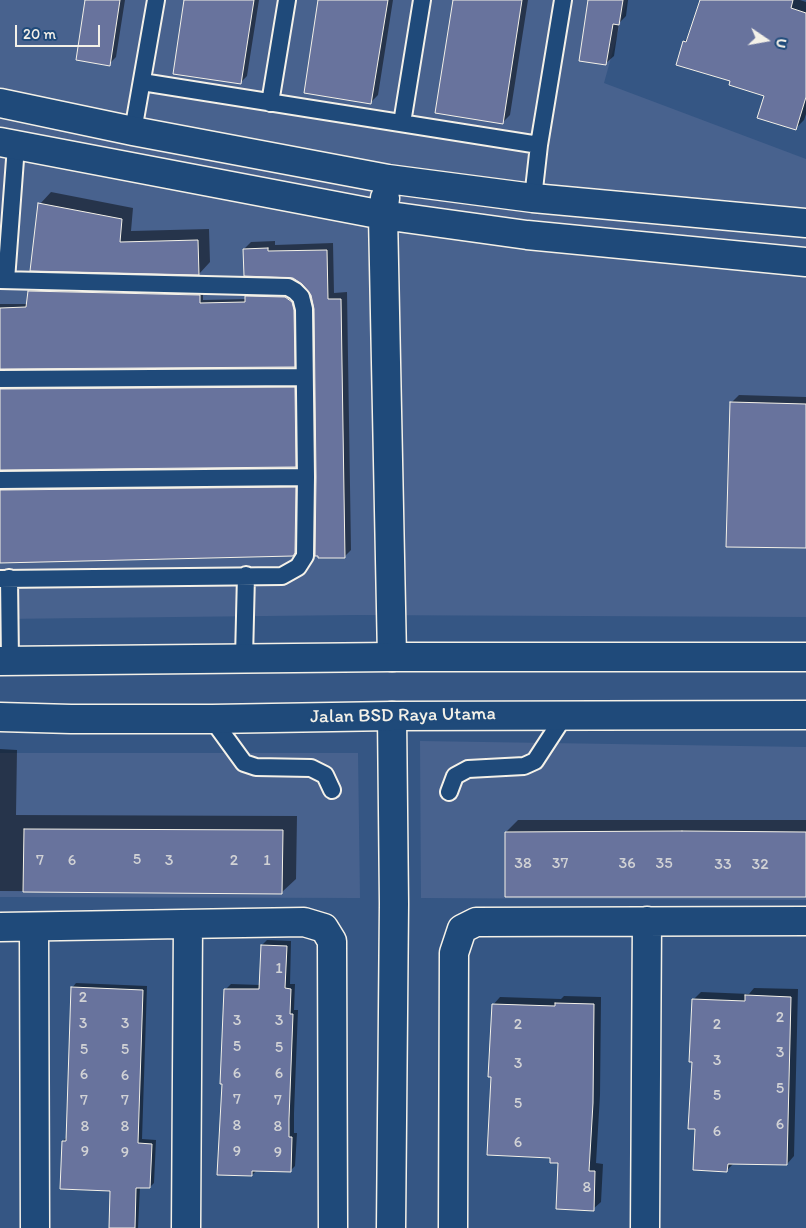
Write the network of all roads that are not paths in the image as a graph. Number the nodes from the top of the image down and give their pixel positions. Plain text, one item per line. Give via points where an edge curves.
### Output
1 (156, 0) edge
2 (287, 0) edge
3 (422, 0) edge
4 (563, 0) edge
5 (142, 82) junction
6 (0, 103) edge
7 (270, 103) junction
8 (402, 123) junction
9 (133, 131) junction
10 (8, 144) edge
11 (539, 145) junction
12 (388, 179) junction
13 (533, 198) junction
14 (382, 215) junction
15 (806, 223) edge
16 (806, 262) edge
17 (3, 280) edge
18 (304, 377) junction
19 (0, 379) edge
20 (306, 477) junction
21 (0, 480) edge
22 (246, 575) junction
23 (5, 579) edge
24 (392, 657) junction
25 (806, 657) edge
26 (244, 658) junction
27 (5, 661) edge
28 (566, 715) junction
29 (806, 715) edge
30 (392, 716) junction
31 (0, 717) edge
32 (212, 720) junction
33 (332, 790) dead end
34 (449, 792) dead end
35 (647, 921) junction
36 (806, 921) edge
37 (188, 924) junction
38 (0, 927) edge
39 (34, 927) junction
40 (35, 1228) edge
41 (186, 1228) edge
42 (333, 1228) edge
43 (391, 1228) edge
44 (453, 1228) edge
45 (645, 1228) edge

1 - 5 lane
2 - 7 lane
3 - 8 lane
4 - 11 lane
5 - 7 lane
5 - 9 lane
6 - 9 street
7 - 8 lane
8 - 11 lane
9 - 12 street
10 - 14 street
10 - 17 lane
11 - 13 lane
12 - 13 street
12 - 14 street
13 - 15 street
14 - 16 street via 527,235
14 - 24 street
17 - 18 lane via 288,287 301,297 304,309
18 - 19 lane
18 - 20 lane
20 - 21 lane
20 - 22 lane via 305,556 298,567 282,576
22 - 23 lane
22 - 26 lane
23 - 27 lane
24 - 25 street
24 - 26 street
26 - 27 street
28 - 29 street, Jalan BSD Raya Utama
28 - 30 street, Jalan BSD Raya Utama
28 - 34 lane via 535,761 524,766 468,769 455,776
30 - 32 street, Jalan BSD Raya Utama
30 - 43 street
31 - 32 street, Jalan BSD Raya Utama
32 - 33 lane via 244,763 256,767 311,768 325,775
35 - 36 street
35 - 44 street via 476,922 462,929 454,953
35 - 45 street
37 - 39 street
37 - 41 street
37 - 42 street via 304,922 324,928 332,941
38 - 39 street
39 - 40 street

